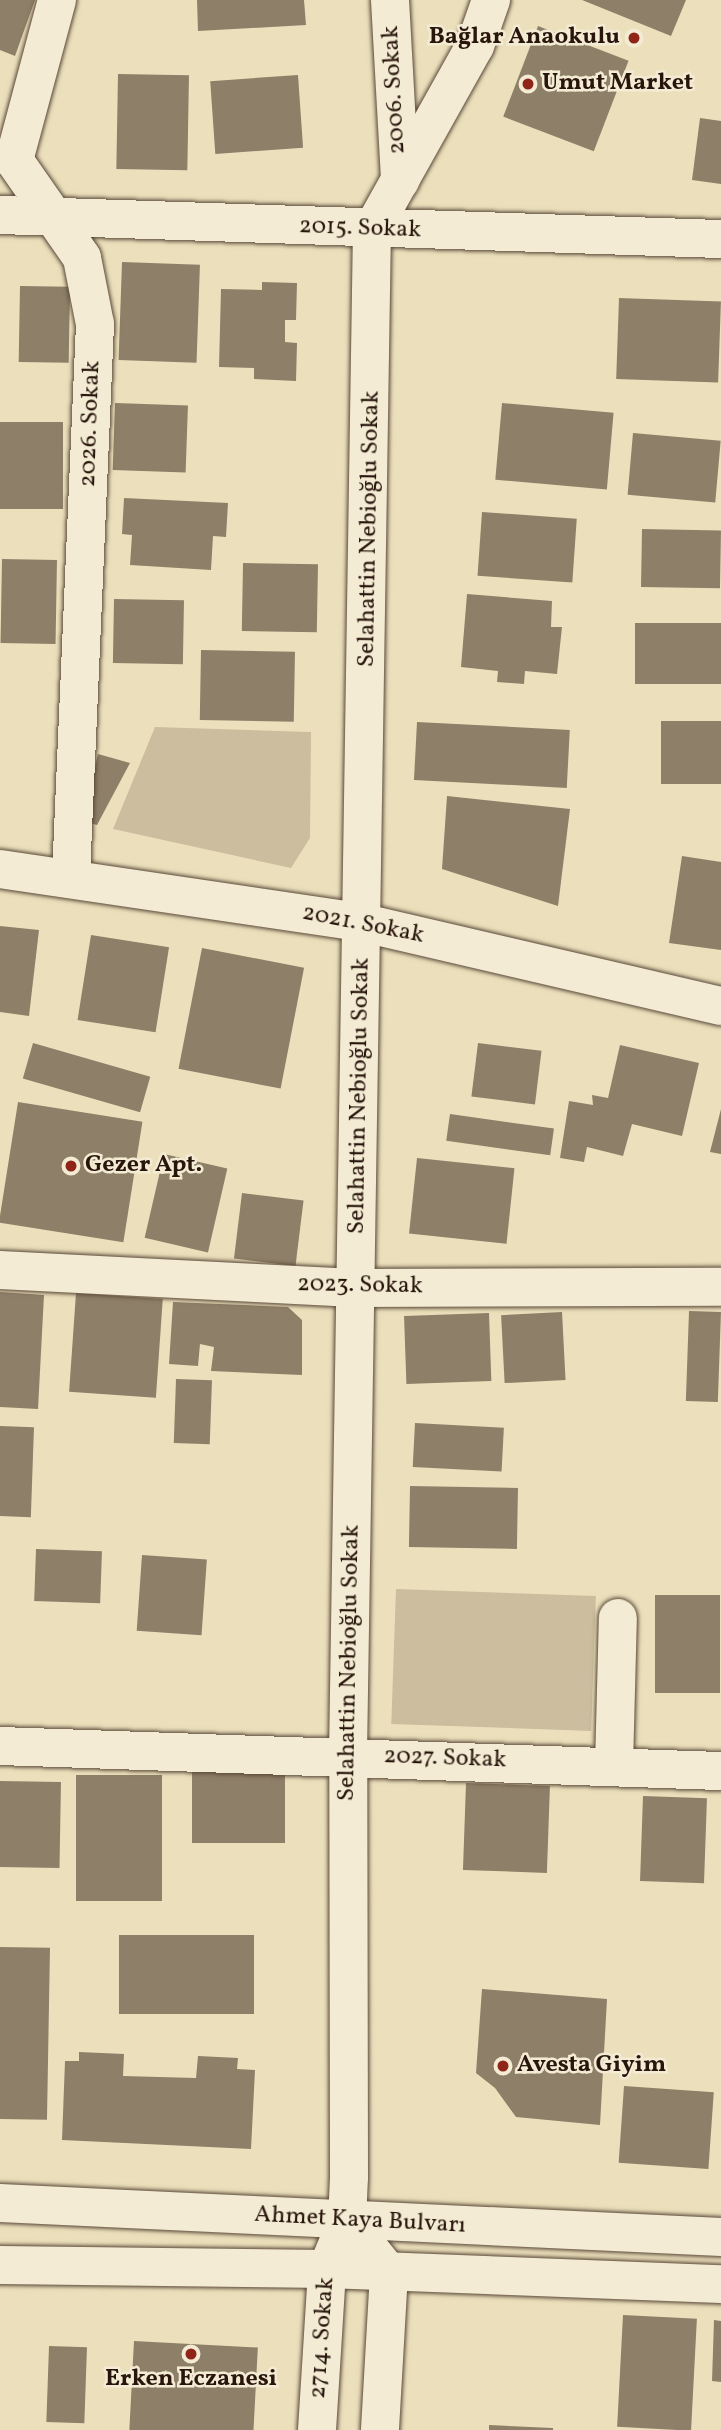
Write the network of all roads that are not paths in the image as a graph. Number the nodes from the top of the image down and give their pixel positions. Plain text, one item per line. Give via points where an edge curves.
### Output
1 (57, 0) edge
2 (390, 0) edge
3 (491, 0) edge
4 (400, 181) junction
5 (0, 215) edge
6 (52, 217) junction
7 (372, 230) junction
8 (721, 239) edge
9 (0, 869) edge
10 (71, 876) junction
11 (364, 923) junction
12 (721, 1006) edge
13 (0, 1270) edge
14 (721, 1287) edge
15 (355, 1288) junction
16 (618, 1618) dead end
17 (0, 1746) edge
18 (348, 1755) junction
19 (614, 1766) junction
20 (721, 1771) edge
21 (0, 2203) edge
22 (347, 2221) junction
23 (721, 2237) edge
24 (0, 2265) edge
25 (327, 2269) junction
26 (389, 2273) junction
27 (721, 2284) edge
28 (317, 2430) edge
29 (380, 2430) edge

1 - 6 street, 2026. Sokak via 14,160
2 - 4 street, 2006. Sokak
3 - 4 street, Selahattin Nebioğlu Sokak via 474,47
4 - 7 street, Selahattin Nebioğlu Sokak
5 - 6 street, 2015. Sokak
6 - 7 street, 2015. Sokak
6 - 10 street, 2026. Sokak via 82,258 94,324
7 - 8 street, 2015. Sokak
7 - 11 street, Selahattin Nebioğlu Sokak
9 - 10 street, 2021. Sokak
10 - 11 street, 2021. Sokak
11 - 12 street, 2021. Sokak
11 - 15 street, Selahattin Nebioğlu Sokak
13 - 15 street, 2023. Sokak
14 - 15 street, 2023. Sokak
15 - 18 street, Selahattin Nebioğlu Sokak
16 - 19 street
17 - 18 street, 2027. Sokak
18 - 19 street, 2027. Sokak
18 - 22 street, Selahattin Nebioğlu Sokak
19 - 20 street, 2027. Sokak
21 - 22 street, Ahmet Kaya Bulvarı
22 - 23 street, Ahmet Kaya Bulvarı
22 - 25 street, 2714. Sokak
22 - 26 street
24 - 25 street, Ahmet Kaya Bulvarı
25 - 26 street, Ahmet Kaya Bulvarı
25 - 28 street, 2714. Sokak
26 - 27 street, Ahmet Kaya Bulvarı
26 - 29 street

